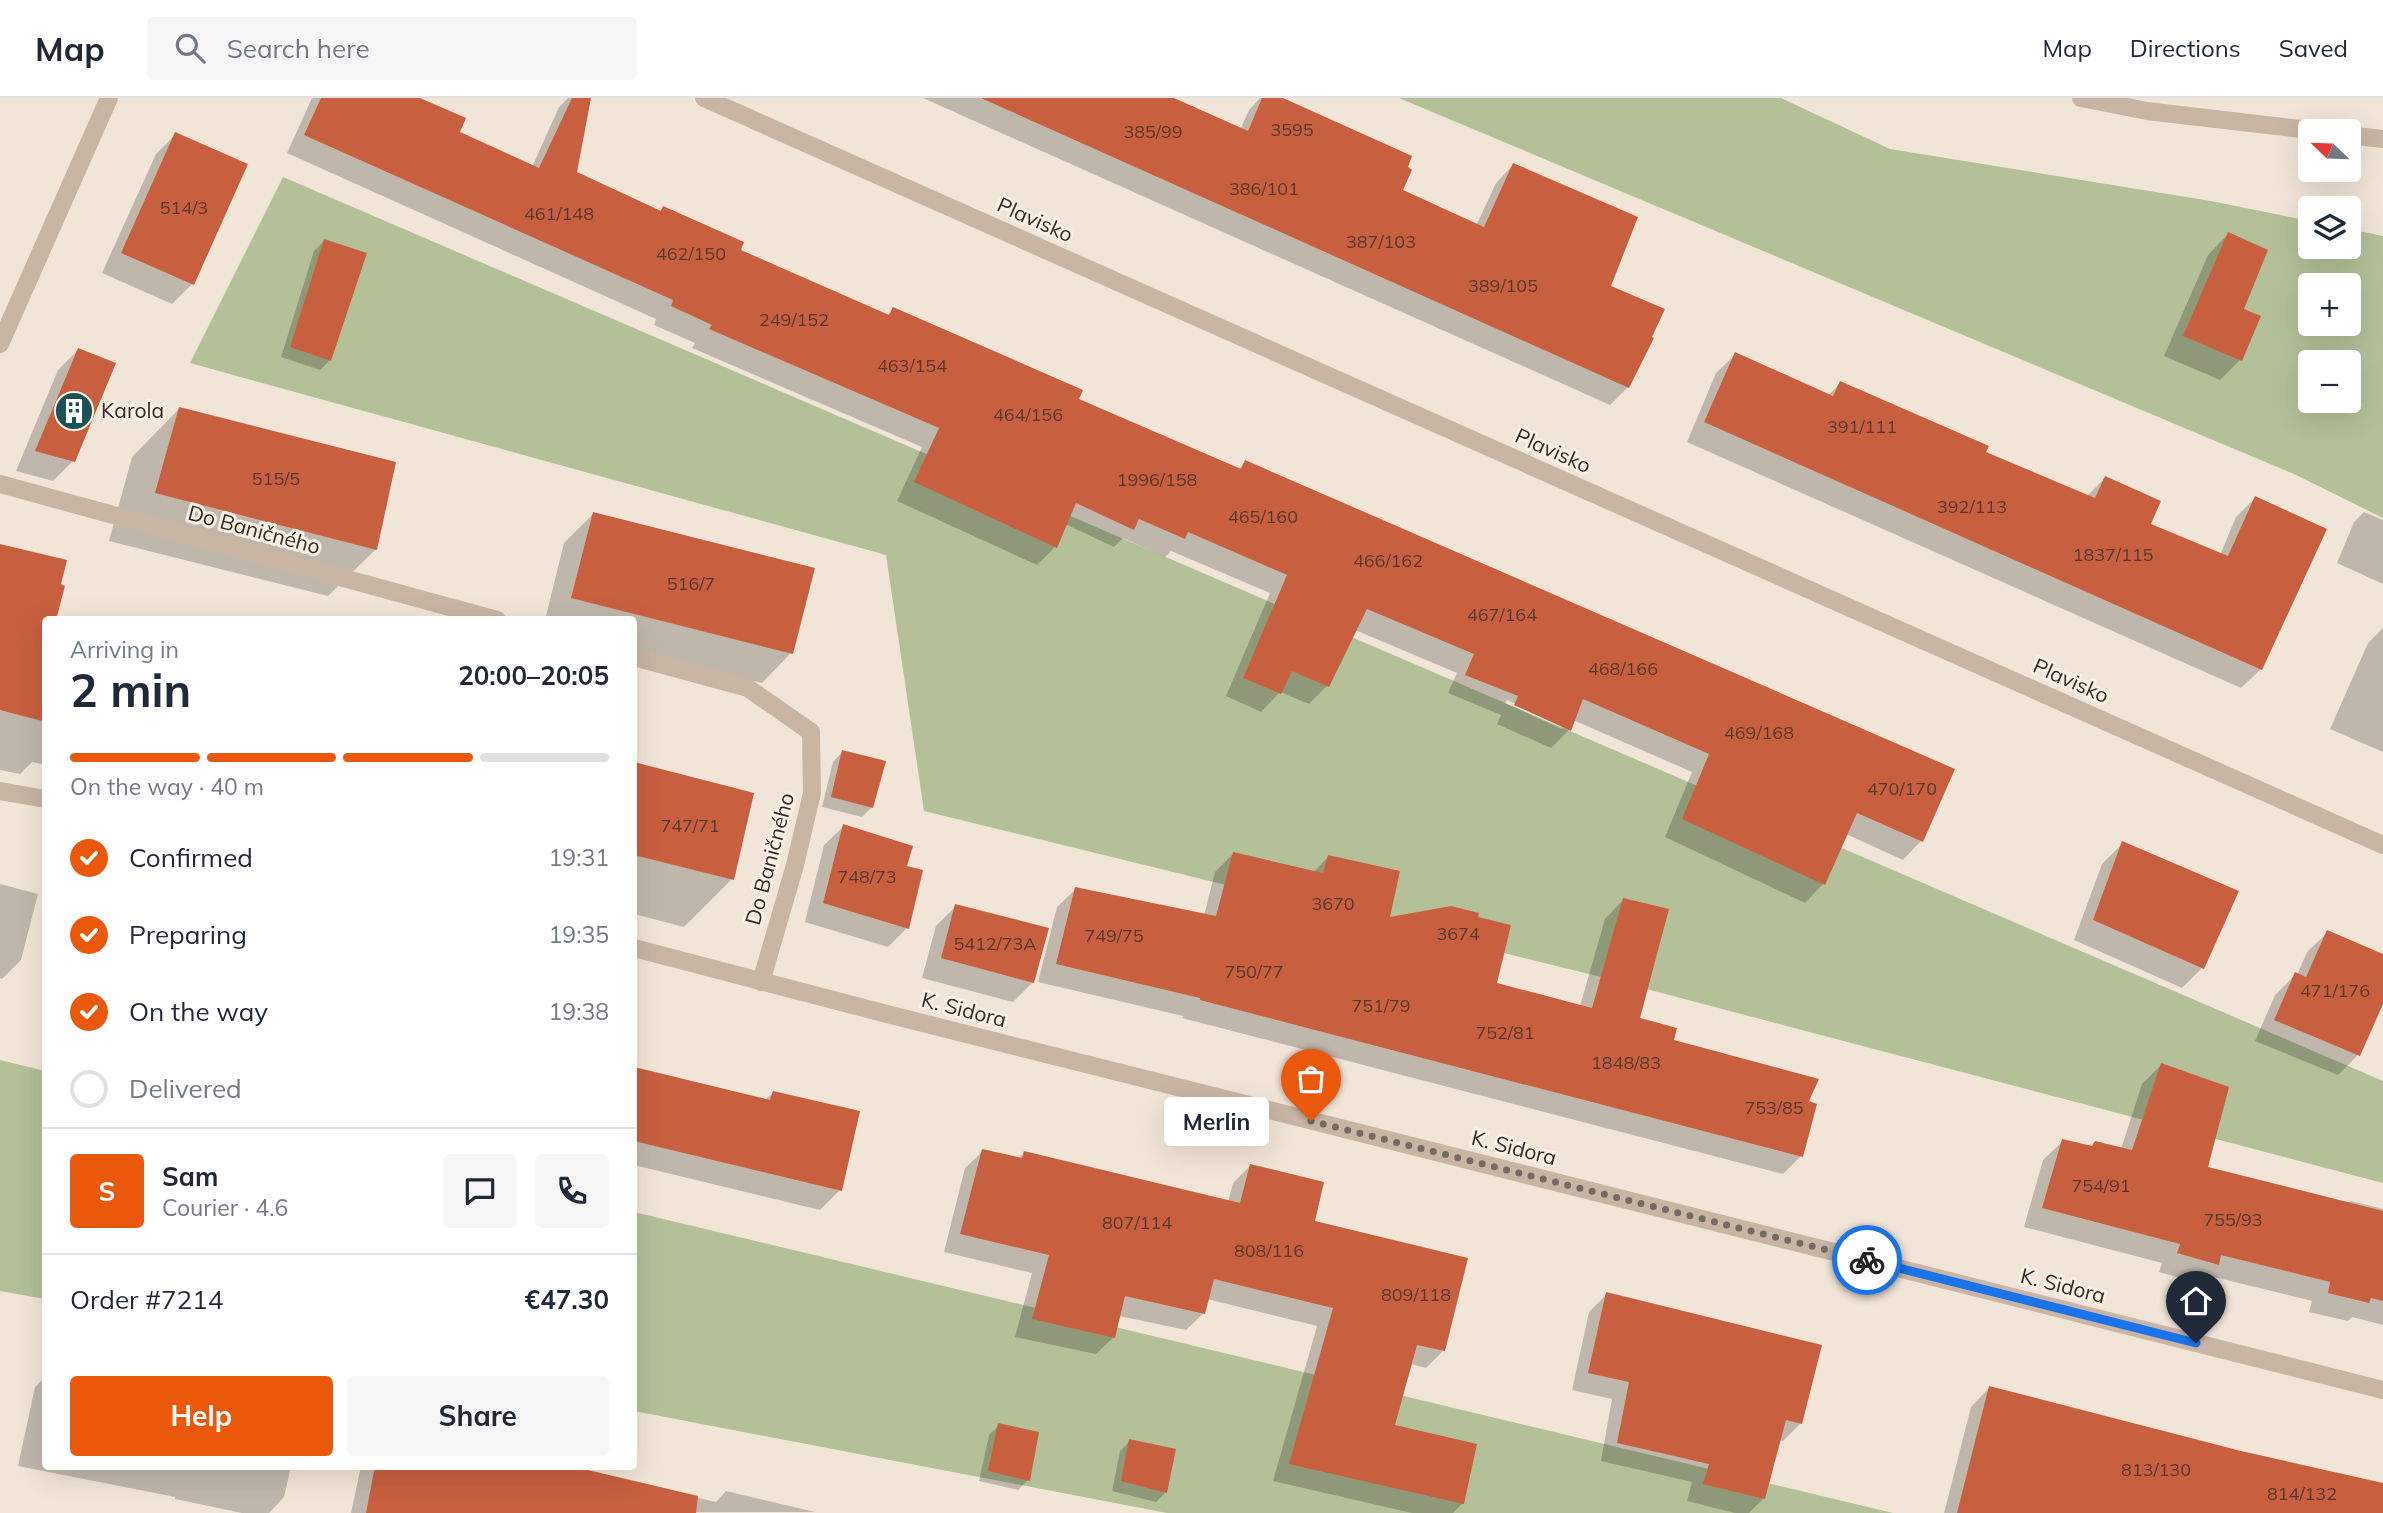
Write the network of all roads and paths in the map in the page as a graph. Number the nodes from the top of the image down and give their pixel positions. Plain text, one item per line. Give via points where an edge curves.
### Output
1 (109, 98) edge
2 (704, 98) edge
3 (2081, 98) edge
4 (2298, 129) edge
5 (2361, 136) edge
6 (2383, 139) edge
7 (0, 344) edge
8 (0, 484) edge
9 (482, 616) edge
10 (637, 658) edge
11 (0, 791) edge
12 (42, 798) edge
13 (2383, 845) edge
14 (637, 949) edge
15 (761, 982) junction
16 (2383, 1390) edge

1 - 7 street
2 - 13 street, Plavisko
3 - 4 street via 2147,111
5 - 6 street
8 - 9 street, Do Baničného
10 - 15 street, Do Baničného via 748,688 811,732 812,793
11 - 12 street
14 - 15 street, K. Sidora
15 - 16 street, K. Sidora

